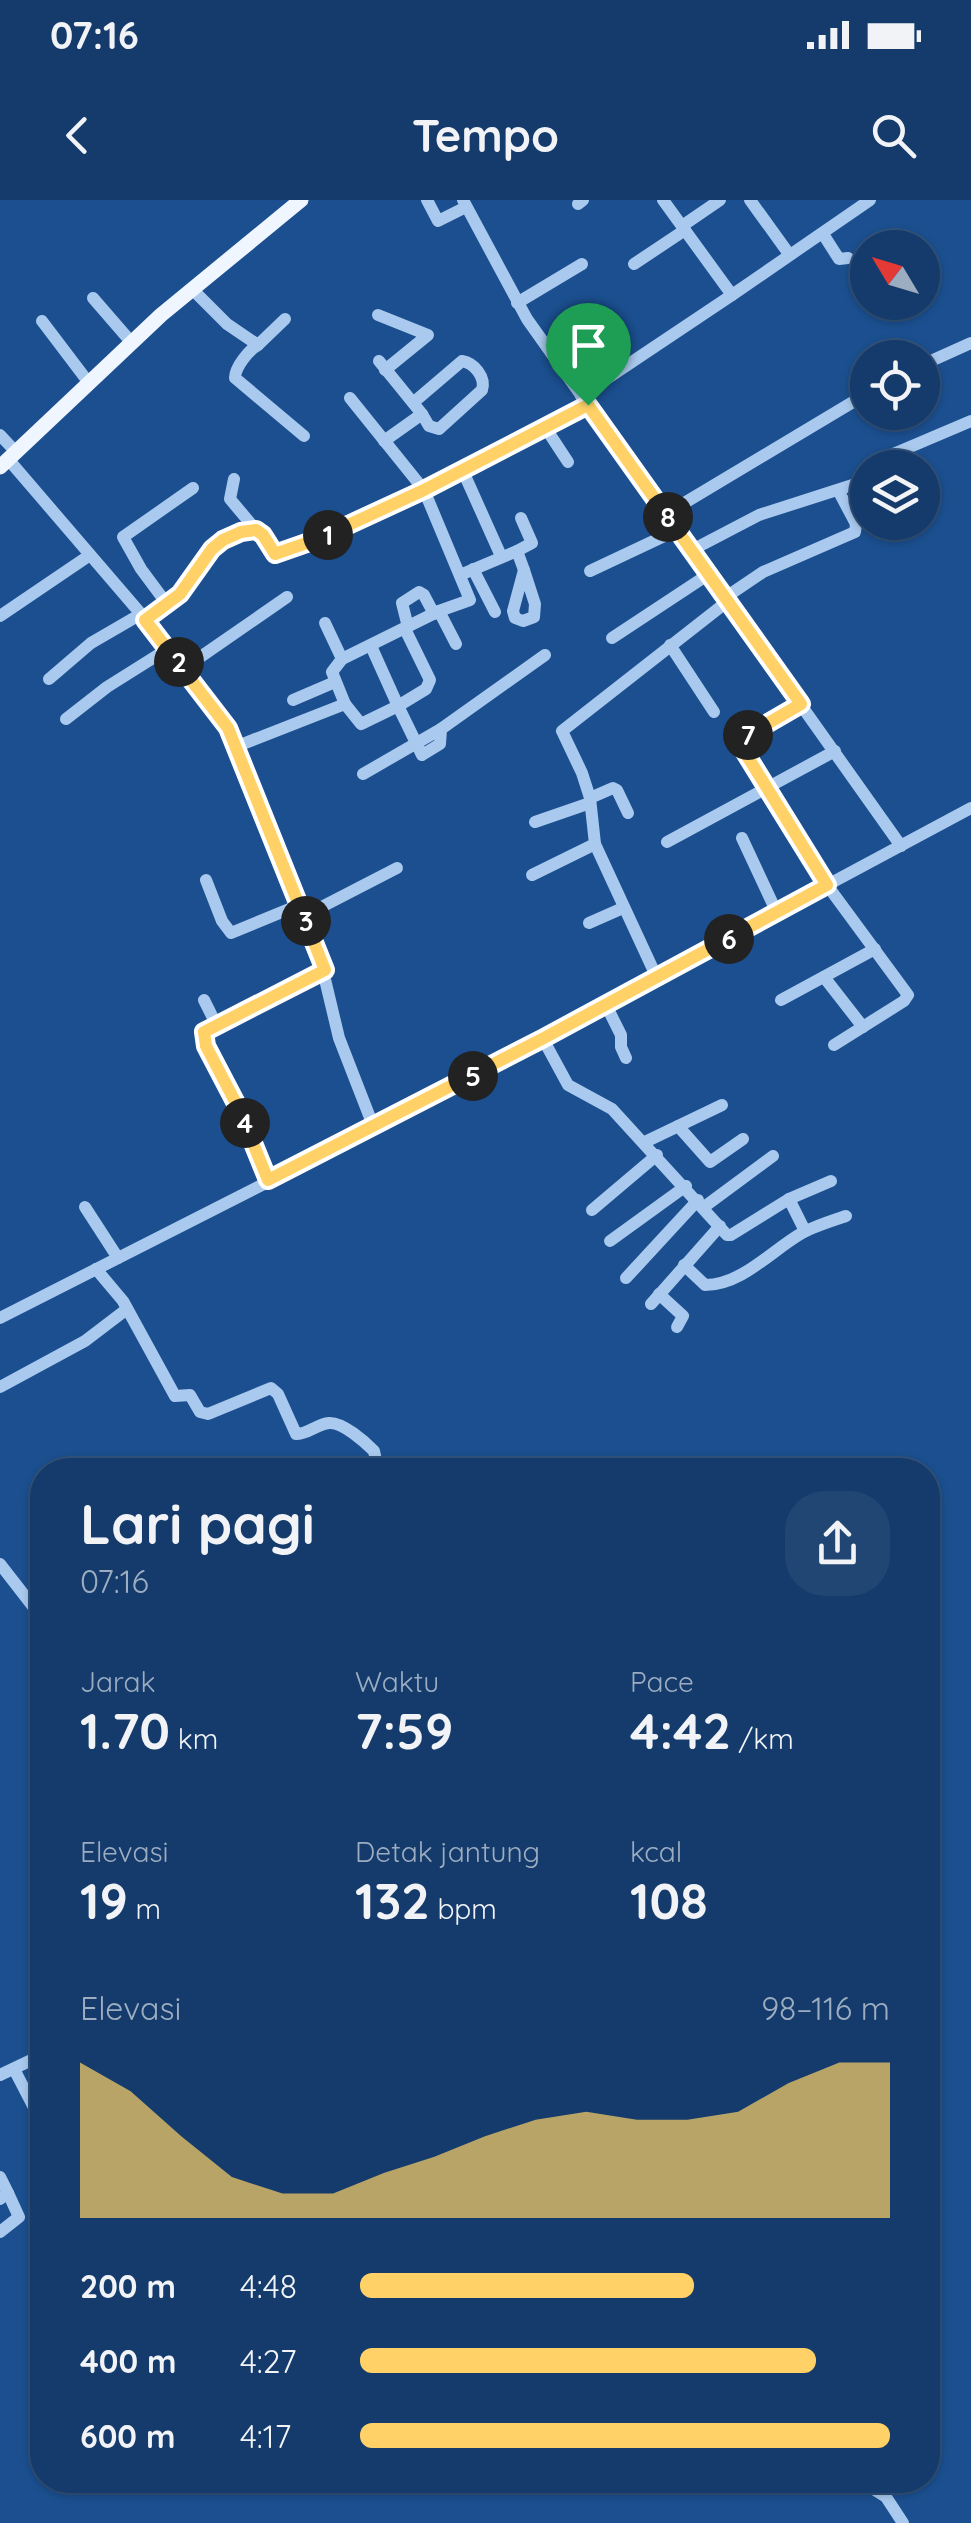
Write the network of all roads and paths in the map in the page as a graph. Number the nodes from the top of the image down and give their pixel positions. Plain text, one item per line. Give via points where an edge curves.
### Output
1 (302, 200) edge
2 (427, 200) edge
3 (663, 200) edge
4 (720, 200) edge
5 (750, 200) edge
6 (870, 200) edge
7 (464, 204) edge
8 (282, 206) edge
9 (683, 228) junction
10 (823, 234) junction
11 (788, 254) junction
12 (848, 258) dead end
13 (582, 264) dead end
14 (634, 264) dead end
15 (192, 289) junction
16 (732, 295) junction
17 (94, 298) dead end
18 (516, 303) junction
19 (378, 315) dead end
20 (285, 319) dead end
21 (42, 321) dead end
22 (971, 342) edge
23 (132, 343) junction
24 (258, 345) junction
25 (940, 357) edge
26 (89, 383) junction
27 (350, 398) dead end
28 (584, 400) junction
29 (850, 405) edge
30 (418, 408) junction
31 (971, 421) edge
32 (545, 427) junction
33 (0, 434) edge
34 (304, 436) dead end
35 (384, 442) junction
36 (902, 450) edge
37 (8, 459) edge
38 (568, 462) dead end
39 (462, 470) junction
40 (234, 479) dead end
41 (850, 486) edge
42 (193, 488) dead end
43 (424, 490) junction
44 (838, 490) junction
45 (666, 514) junction
46 (522, 518) dead end
47 (256, 530) junction
48 (677, 530) junction
49 (517, 550) junction
50 (692, 550) junction
51 (90, 555) junction
52 (501, 556) junction
53 (524, 570) dead end
54 (590, 571) dead end
55 (466, 572) junction
56 (708, 574) junction
57 (486, 594) junction
58 (287, 597) dead end
59 (470, 600) junction
60 (727, 600) junction
61 (167, 604) junction
62 (437, 612) junction
63 (495, 612) dead end
64 (0, 616) edge
65 (143, 617) junction
66 (325, 623) dead end
67 (407, 628) junction
68 (612, 638) dead end
69 (456, 644) dead end
70 (670, 645) junction
71 (372, 646) junction
72 (168, 648) junction
73 (545, 656) dead end
74 (342, 658) junction
75 (183, 669) junction
76 (48, 679) dead end
77 (335, 682) junction
78 (293, 700) dead end
79 (345, 704) junction
80 (801, 704) junction
81 (398, 706) junction
82 (714, 712) dead end
83 (66, 718) dead end
84 (235, 747) junction
85 (835, 751) junction
86 (422, 753) junction
87 (363, 774) dead end
88 (768, 789) junction
89 (590, 801) junction
90 (971, 808) edge
91 (628, 813) dead end
92 (535, 822) dead end
93 (742, 838) dead end
94 (667, 842) dead end
95 (594, 844) junction
96 (901, 846) junction
97 (397, 868) dead end
98 (532, 875) dead end
99 (206, 880) dead end
100 (827, 885) junction
101 (623, 908) junction
102 (302, 911) junction
103 (778, 913) junction
104 (590, 923) dead end
105 (875, 949) junction
106 (325, 970) junction
107 (824, 977) junction
108 (656, 978) junction
109 (204, 1000) dead end
110 (781, 1000) dead end
111 (606, 1005) junction
112 (216, 1024) junction
113 (863, 1027) junction
114 (544, 1038) junction
115 (834, 1045) dead end
116 (626, 1058) dead end
117 (722, 1105) dead end
118 (678, 1126) junction
119 (374, 1128) junction
120 (744, 1139) dead end
121 (646, 1142) junction
122 (657, 1154) junction
123 (773, 1156) dead end
124 (268, 1180) junction
125 (831, 1182) dead end
126 (686, 1186) junction
127 (789, 1200) junction
128 (701, 1204) junction
129 (85, 1207) dead end
130 (592, 1210) dead end
131 (846, 1216) dead end
132 (720, 1226) junction
133 (806, 1231) junction
134 (610, 1241) dead end
135 (118, 1258) junction
136 (684, 1266) junction
137 (96, 1268) junction
138 (626, 1278) dead end
139 (127, 1309) junction
140 (0, 1318) edge
141 (677, 1327) dead end
142 (0, 1387) edge
143 (375, 1458) edge
144 (0, 1564) edge
145 (30, 1603) edge
146 (30, 2061) edge
147 (14, 2068) junction
148 (0, 2075) edge
149 (30, 2099) edge
150 (0, 2176) edge
151 (4, 2196) edge
152 (0, 2232) edge
153 (880, 2493) edge
154 (904, 2523) edge

1 - 8 main road
2 - 7 street via 438,220
3 - 9 street
4 - 9 street
5 - 11 street
6 - 10 street
7 - 18 street
8 - 15 main road
9 - 14 street
9 - 16 street
10 - 11 street
10 - 12 street via 839,259
11 - 16 street
13 - 18 street
15 - 23 main road
15 - 24 street
16 - 28 street
17 - 23 street
18 - 28 street
19 - 30 street via 428,335 382,366
20 - 24 street
21 - 26 street
22 - 25 street
23 - 26 main road
24 - 34 street via 235,378
26 - 37 main road
27 - 35 street
28 - 32 street
28 - 45 street
29 - 45 street
30 - 30 street via 439,429 479,394 481,375 462,360
30 - 35 street
31 - 36 street
32 - 38 street
32 - 39 street
33 - 37 street
35 - 43 street
37 - 51 street
39 - 43 street
39 - 52 street
40 - 47 street via 231,503
41 - 44 street
42 - 61 street via 123,538
43 - 47 street via 277,554
43 - 55 street
44 - 50 street via 759,515
44 - 60 street via 855,532 763,572
45 - 48 street
46 - 49 street via 532,543
47 - 61 street via 215,545
48 - 50 street
48 - 54 street
49 - 52 street
49 - 53 street
50 - 56 street
51 - 64 street
51 - 65 street
52 - 55 street
55 - 57 street
55 - 59 street
56 - 60 street
56 - 68 street
57 - 59 street
57 - 63 street
58 - 75 street
59 - 62 street
60 - 70 street
60 - 80 street
61 - 65 street
62 - 67 street
62 - 67 street via 420,592 402,603
62 - 69 street
65 - 72 street
65 - 76 street via 91,643
66 - 74 street
67 - 71 street
67 - 81 street via 430,680
70 - 82 street
70 - 89 street via 562,731
71 - 74 street
71 - 81 street
72 - 75 street
72 - 83 street
73 - 86 street via 441,729
74 - 77 street via 332,672
75 - 84 street via 218,712
77 - 78 street
77 - 79 street
79 - 81 street via 361,724
79 - 84 street
80 - 85 street
80 - 88 street via 742,741
81 - 86 street
84 - 102 street
85 - 88 street
85 - 96 street
86 - 87 street
88 - 94 street
88 - 100 street
89 - 91 street via 613,788
89 - 92 street
89 - 95 street
90 - 96 street
93 - 103 street
95 - 98 street
95 - 101 street
96 - 100 street
97 - 102 street
99 - 102 street via 231,933
100 - 103 street
100 - 105 street
101 - 104 street
101 - 108 street
102 - 106 street
103 - 108 street
105 - 107 street
105 - 113 street via 908,995
106 - 112 street
106 - 119 street via 340,1038
107 - 110 street
107 - 113 street
108 - 111 street
109 - 112 street
111 - 114 street
111 - 116 street
112 - 124 street via 203,1038
113 - 115 street
114 - 119 street
114 - 121 street via 568,1085 612,1109
117 - 118 street
118 - 120 street via 710,1162
118 - 121 street
119 - 124 street
121 - 122 street
122 - 126 street
122 - 130 street
123 - 128 street
124 - 135 street
125 - 127 street
126 - 128 street
126 - 134 street
127 - 132 street via 732,1236
127 - 133 street
128 - 132 street
128 - 138 street
129 - 135 street
131 - 133 street
132 - 136 street
133 - 136 street via 714,1284
135 - 137 street
136 - 141 street via 655,1299 683,1316
137 - 139 street
137 - 140 street
139 - 142 street via 85,1341
139 - 143 street via 175,1396 190,1395 200,1412 271,1388 296,1434 336,1424
144 - 145 street
146 - 147 street
147 - 148 street
147 - 149 street
150 - 151 street
151 - 152 street via 19,2217
153 - 154 street

